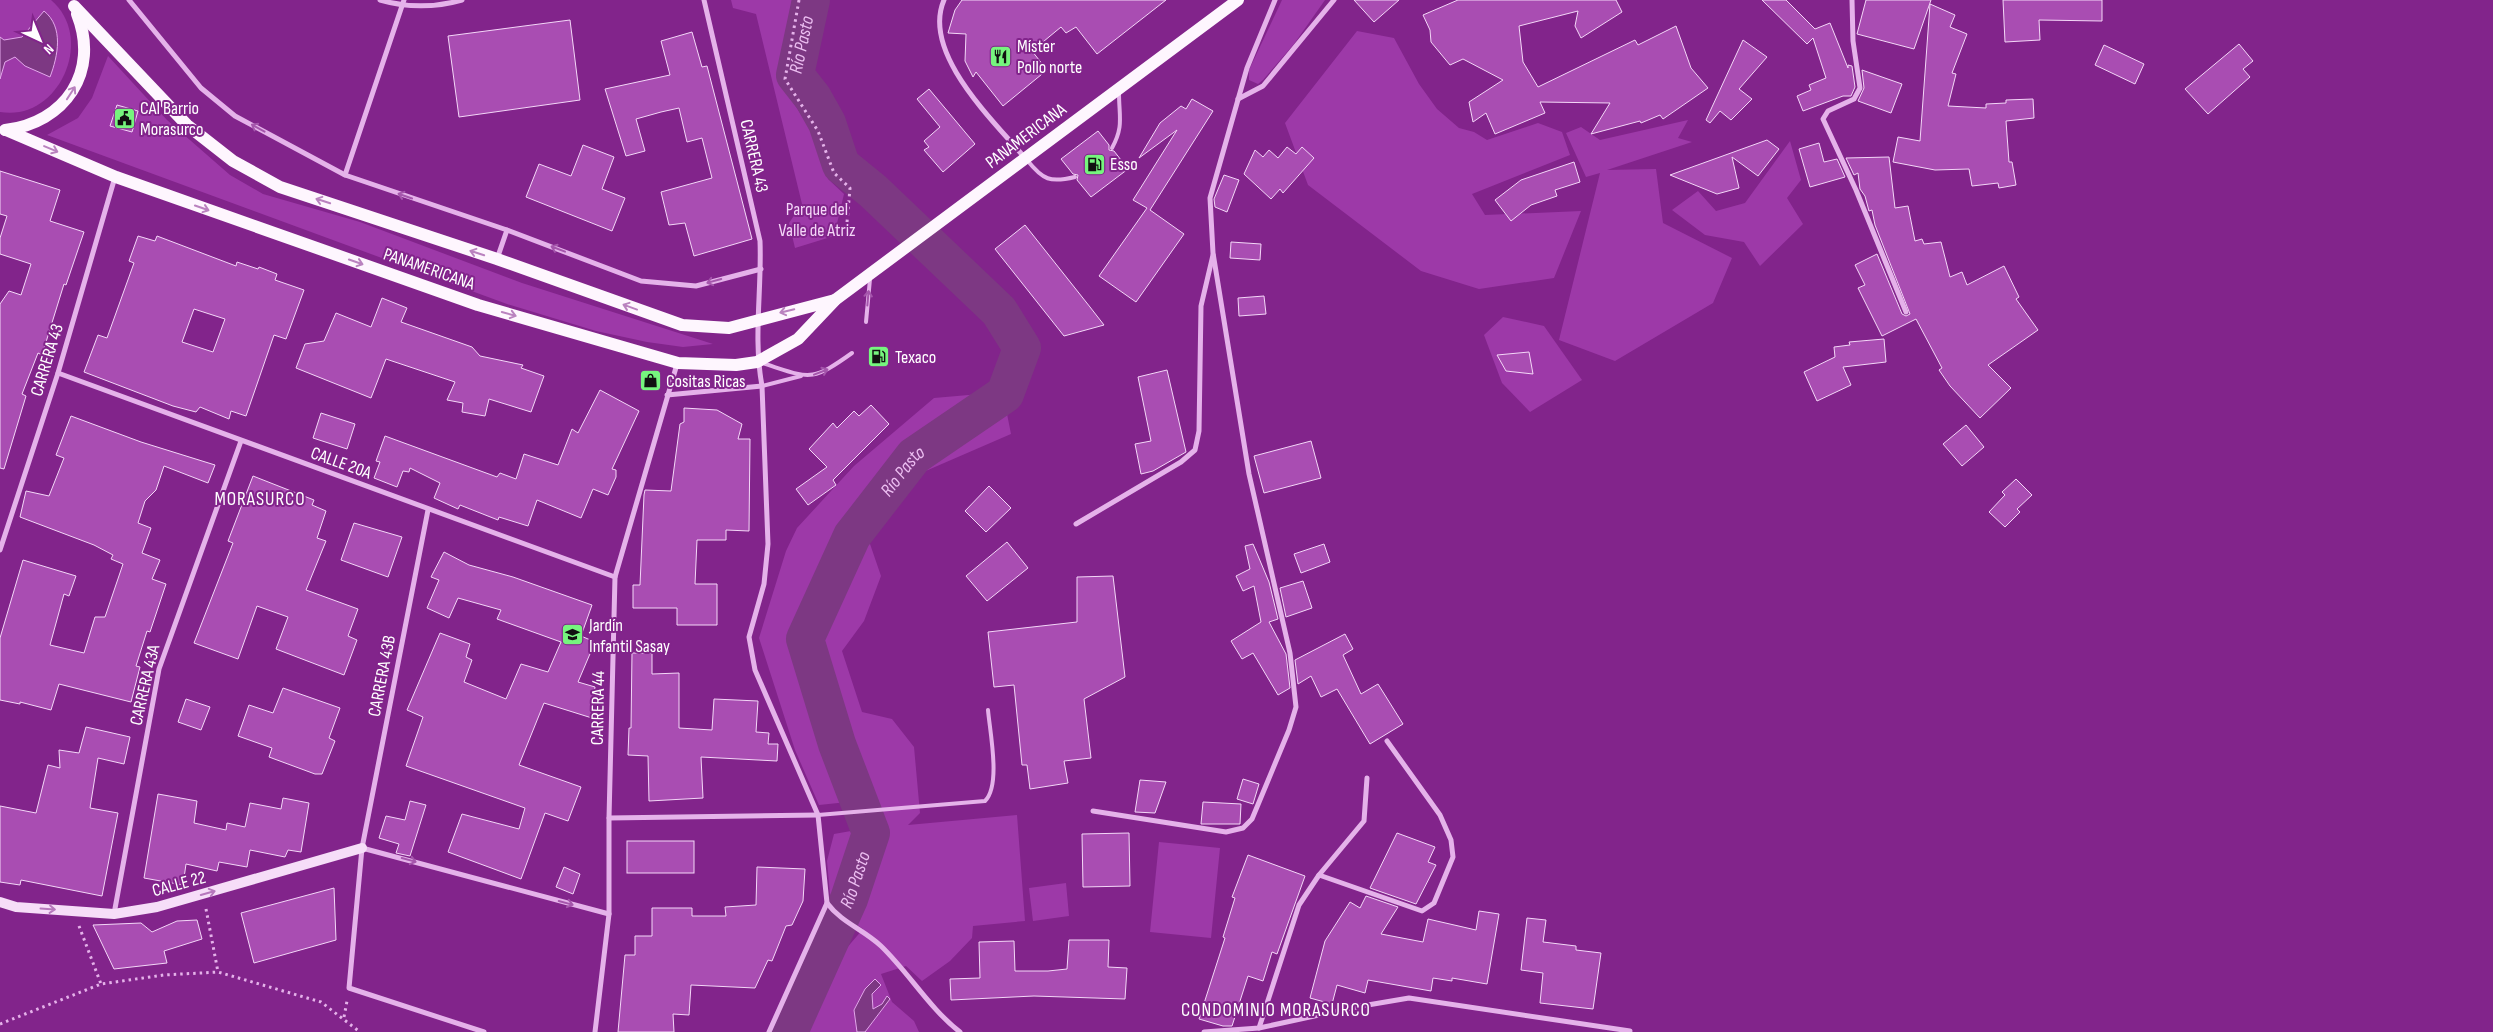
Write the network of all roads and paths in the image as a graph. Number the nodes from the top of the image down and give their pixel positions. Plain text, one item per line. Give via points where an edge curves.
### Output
1 (129, 0) edge
2 (380, 0) edge
3 (404, 0) edge
4 (462, 0) edge
5 (704, 0) edge
6 (799, 0) edge
7 (944, 0) edge
8 (1238, 0) edge
9 (1275, 0) edge
10 (1334, 0) edge
11 (1852, 0) edge
12 (72, 3) edge
13 (403, 6) junction
14 (1119, 88) junction
15 (1238, 99) junction
16 (3, 130) edge
17 (1112, 148) dead end
18 (1025, 158) junction
19 (346, 176) junction
20 (116, 177) junction
21 (1075, 177) dead end
22 (507, 230) junction
23 (846, 234) dead end
24 (1214, 252) junction
25 (497, 260) junction
26 (761, 269) junction
27 (875, 272) junction
28 (835, 300) junction
29 (1906, 312) dead end
30 (758, 320) junction
31 (866, 322) dead end
32 (852, 353) dead end
33 (758, 362) junction
34 (678, 363) junction
35 (58, 374) junction
36 (803, 376) junction
37 (762, 386) junction
38 (667, 396) junction
39 (241, 441) junction
40 (428, 510) junction
41 (1076, 524) dead end
42 (1, 546) edge
43 (615, 578) junction
44 (988, 710) dead end
45 (1387, 741) dead end
46 (1367, 778) dead end
47 (1093, 811) dead end
48 (818, 815) junction
49 (609, 818) junction
50 (362, 848) junction
51 (1319, 875) junction
52 (203, 894) junction
53 (0, 902) edge
54 (827, 902) junction
55 (73, 911) junction
56 (114, 914) junction
57 (609, 914) junction
58 (218, 972) junction
59 (101, 984) junction
60 (0, 1024) edge
61 (1259, 1028) junction
62 (1630, 1031) edge
63 (360, 1032) edge
64 (484, 1032) edge
65 (595, 1032) edge
66 (769, 1032) edge
67 (960, 1032) edge
68 (1204, 1032) edge

19 -> 1 street via 235,116 208,94
2 - 13 street
3 - 13 street
4 - 13 street via 441,6
5 - 26 street, CARRERA 43 via 760,241
6 - 23 path via 785,79 818,131 834,173 850,188
7 - 18 street via 941,40 949,61 974,97
8 - 14 main road, PANAMERICANA
9 - 15 street
10 - 15 street via 1263,86
11 - 29 street via 1853,41 1860,88 1854,99 1828,111 1824,119
16 -> 12 main road via 30,126 51,114 69,97 80,76 85,52 84,36
25 -> 12 main road, PANAMERICANA via 280,187 233,162 187,125
13 - 19 street
14 - 17 lane via 1122,118 1120,135
14 - 18 main road, PANAMERICANA
15 - 24 street via 1210,198
16 -> 20 main road, PANAMERICANA
18 - 21 lane via 1038,174 1049,180
18 - 27 main road, PANAMERICANA
22 -> 19 street
20 -> 34 main road, PANAMERICANA via 478,305
20 - 35 street, CARRERA 43
22 - 25 street
26 -> 22 street via 696,286 641,281
24 - 41 street via 1201,306 1199,431 1194,450 1181,462
24 - 47 street via 1249,474 1290,653 1296,707 1252,819 1243,828 1226,832
30 -> 25 main road, PANAMERICANA via 729,328 682,325
26 - 30 street, CARRERA 43
27 - 28 main road, PANAMERICANA
31 -> 27 lane
28 -> 30 main road, PANAMERICANA
28 - 33 main road, PANAMERICANA via 798,339
30 - 33 street, CARRERA 43
36 -> 32 lane via 818,375
33 - 34 main road, PANAMERICANA via 736,366
33 - 36 lane
33 - 37 street, CARRERA 43
34 - 38 street, CARRERA 44
35 - 39 street, CALLE 20A
35 - 42 street, CARRERA 43
36 - 37 lane
37 - 38 street
37 - 48 street, CARRERA 43 via 768,544 764,584 749,637 755,670
38 - 43 street, CARRERA 44
39 - 40 street, CALLE 20A
39 - 56 street, CARRERA 43A via 159,669
40 - 43 street, CALLE 20A
40 - 50 street, CARRERA 43B
43 - 49 street, CARRERA 44
44 - 48 lane via 994,778 992,795 985,801
45 - 51 street via 1440,815 1451,840 1453,857 1434,902 1422,910
46 - 51 street via 1364,821
48 - 49 street
48 - 54 street, CARRERA 43
49 - 57 street, CARRERA 44
52 -> 50 street, CALLE 22
50 -> 57 street
50 - 64 street, CARRERA 43B via 350,988
51 - 61 street via 1299,905
52 - 56 street, CALLE 22 via 158,907
52 - 58 path
53 -> 55 street, CALLE 22 via 16,907
54 - 66 street
54 - 67 street via 835,913 879,944 902,966
55 - 56 street, CALLE 22
55 - 59 path
57 - 65 street, CARRERA 44
58 - 59 path via 164,975
58 - 63 path via 321,1002
59 - 60 path
61 - 62 street via 1356,1006 1409,998
61 - 68 street

